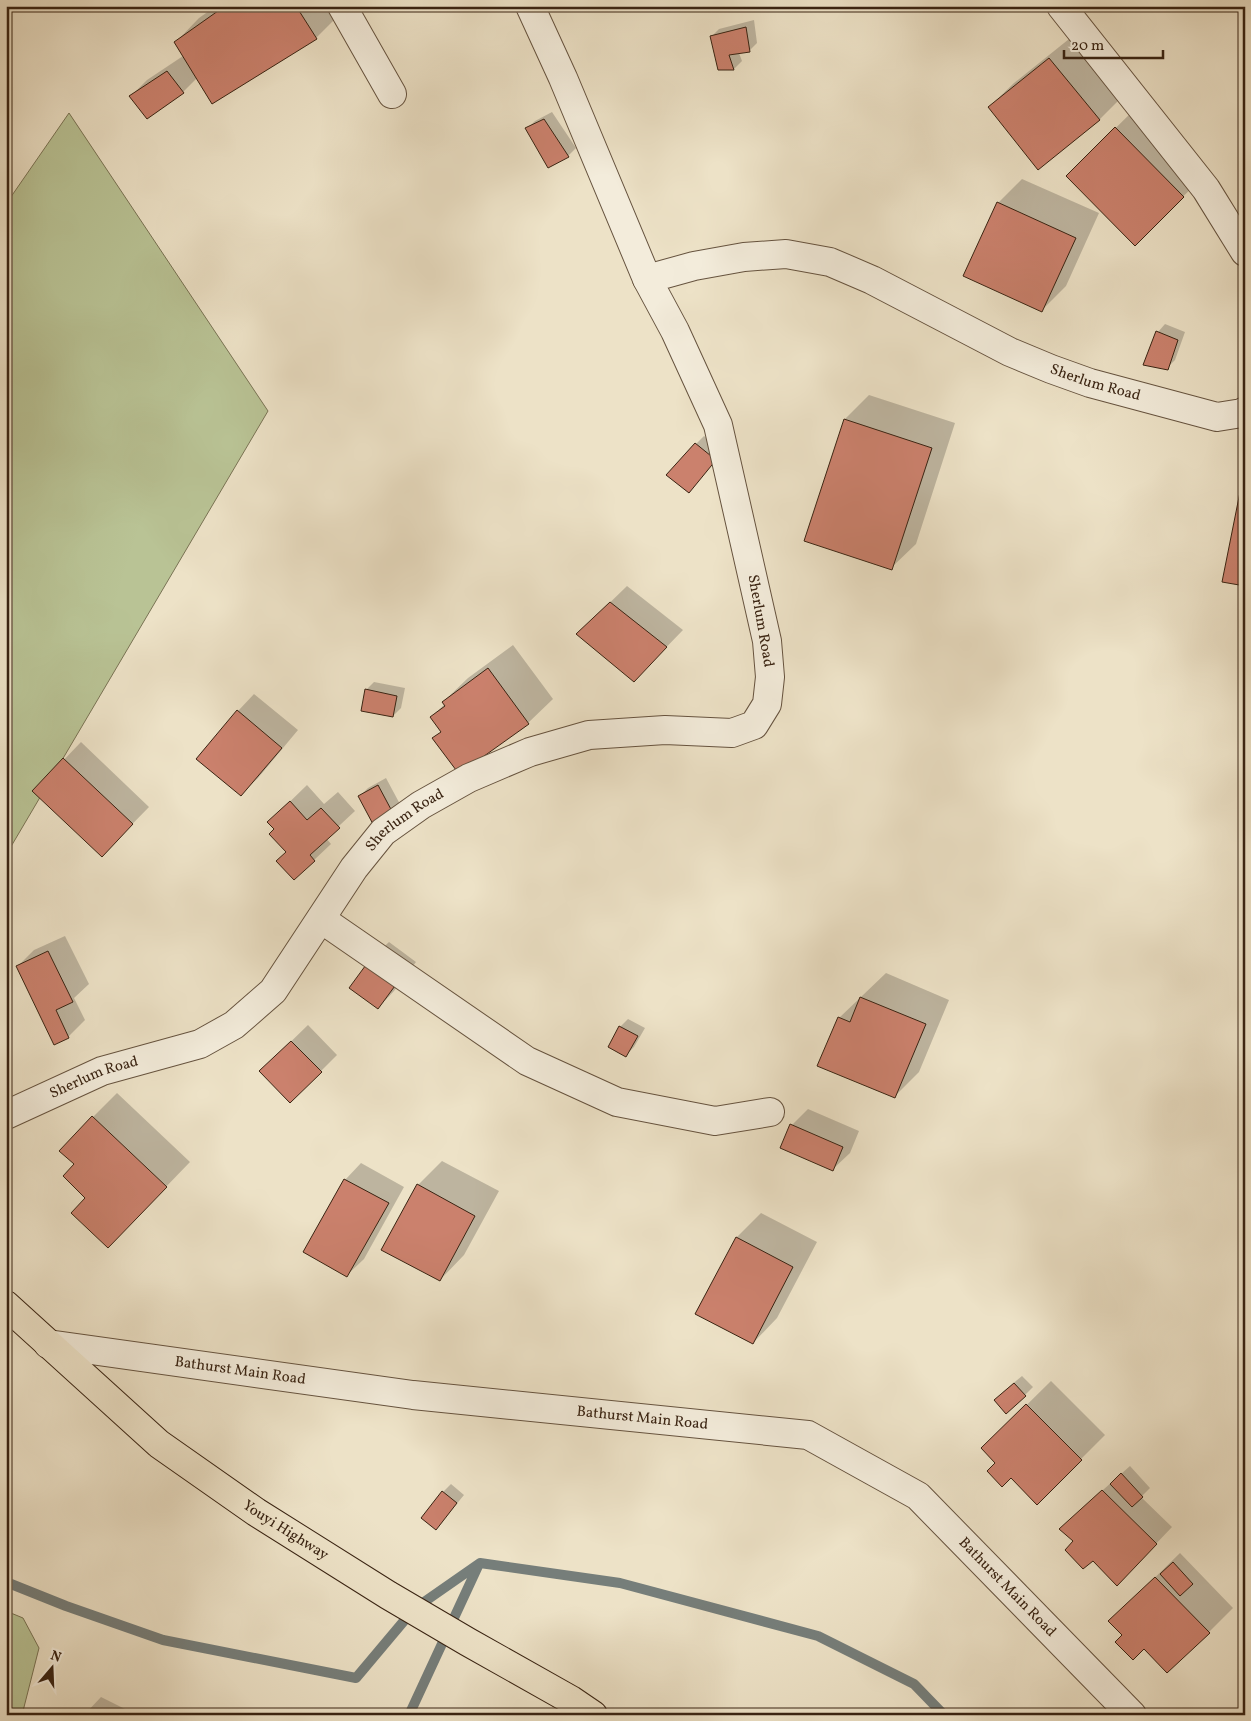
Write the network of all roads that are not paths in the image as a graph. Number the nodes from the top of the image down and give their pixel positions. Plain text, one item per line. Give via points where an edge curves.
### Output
1 (342, 6) edge
2 (530, 6) edge
3 (1061, 6) edge
4 (392, 94) dead end
5 (1245, 252) edge
6 (647, 279) junction
7 (1245, 411) edge
8 (321, 918) junction
9 (770, 1112) dead end
10 (6, 1115) edge
11 (6, 1305) edge
12 (48, 1344) junction
13 (593, 1715) edge
14 (1132, 1715) edge

1 - 4 street
2 - 6 street
3 - 5 street via 1206,189
6 - 7 street, Sherlum Road via 744,257 786,254 830,262 1050,369 1217,417
6 - 8 street, Sherlum Road via 718,425 767,641 770,677 767,704 754,725 732,733 665,730 589,735 530,752 469,778 421,805 383,832
8 - 9 street via 527,1061 617,1102 715,1121
8 - 10 street, Sherlum Road via 273,990 234,1025 200,1044 102,1071
11 - 12 main road, Youyi Highway
12 - 13 main road, Youyi Highway via 159,1444 256,1512 388,1595
12 - 14 street, Bathurst Main Road via 413,1395 808,1435 918,1496

